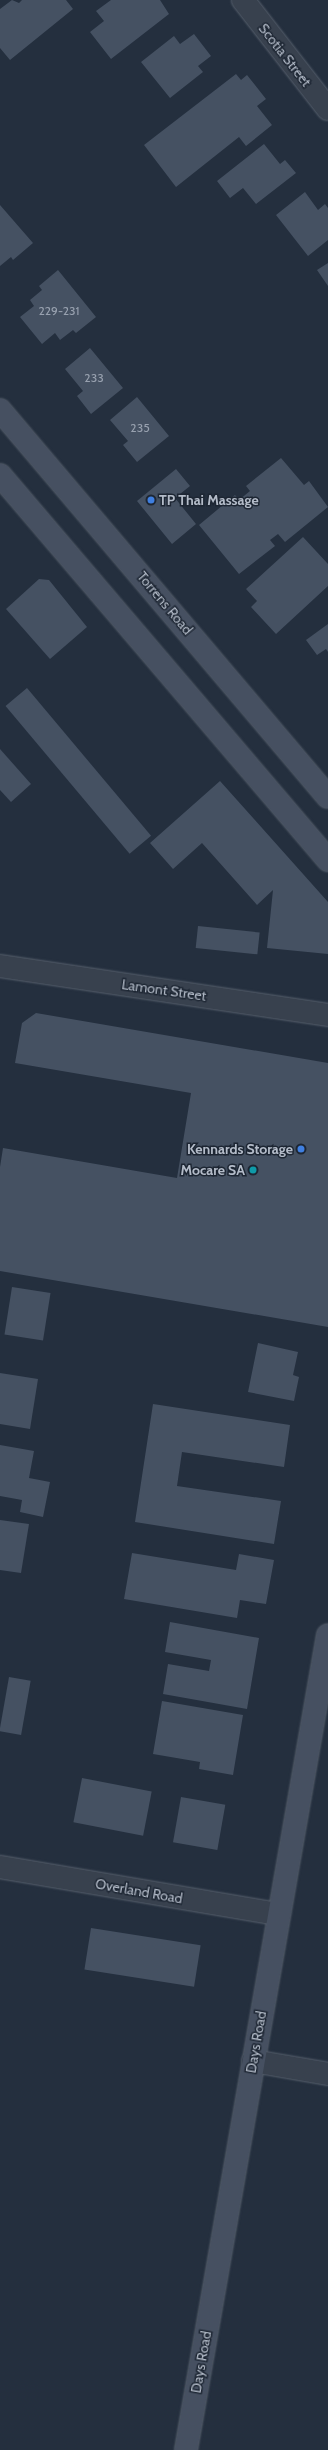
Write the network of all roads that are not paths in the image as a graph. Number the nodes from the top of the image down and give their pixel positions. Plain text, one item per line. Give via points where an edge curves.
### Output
1 (243, 0) edge
2 (328, 110) edge
3 (0, 410) edge
4 (0, 474) edge
5 (328, 797) edge
6 (328, 860) edge
7 (0, 966) edge
8 (328, 1015) edge
9 (328, 1635) edge
10 (0, 1866) edge
11 (278, 1914) junction
12 (253, 2061) junction
13 (328, 2074) edge
14 (186, 2450) edge

1 - 2 street, Scotia Street
3 - 5 main road, Torrens Road
4 - 6 main road
7 - 8 street, Lamont Street
9 - 11 main road, Days Road
10 - 11 street, Overland Road
11 - 12 main road, Days Road
12 - 13 street
12 - 14 main road, Days Road

